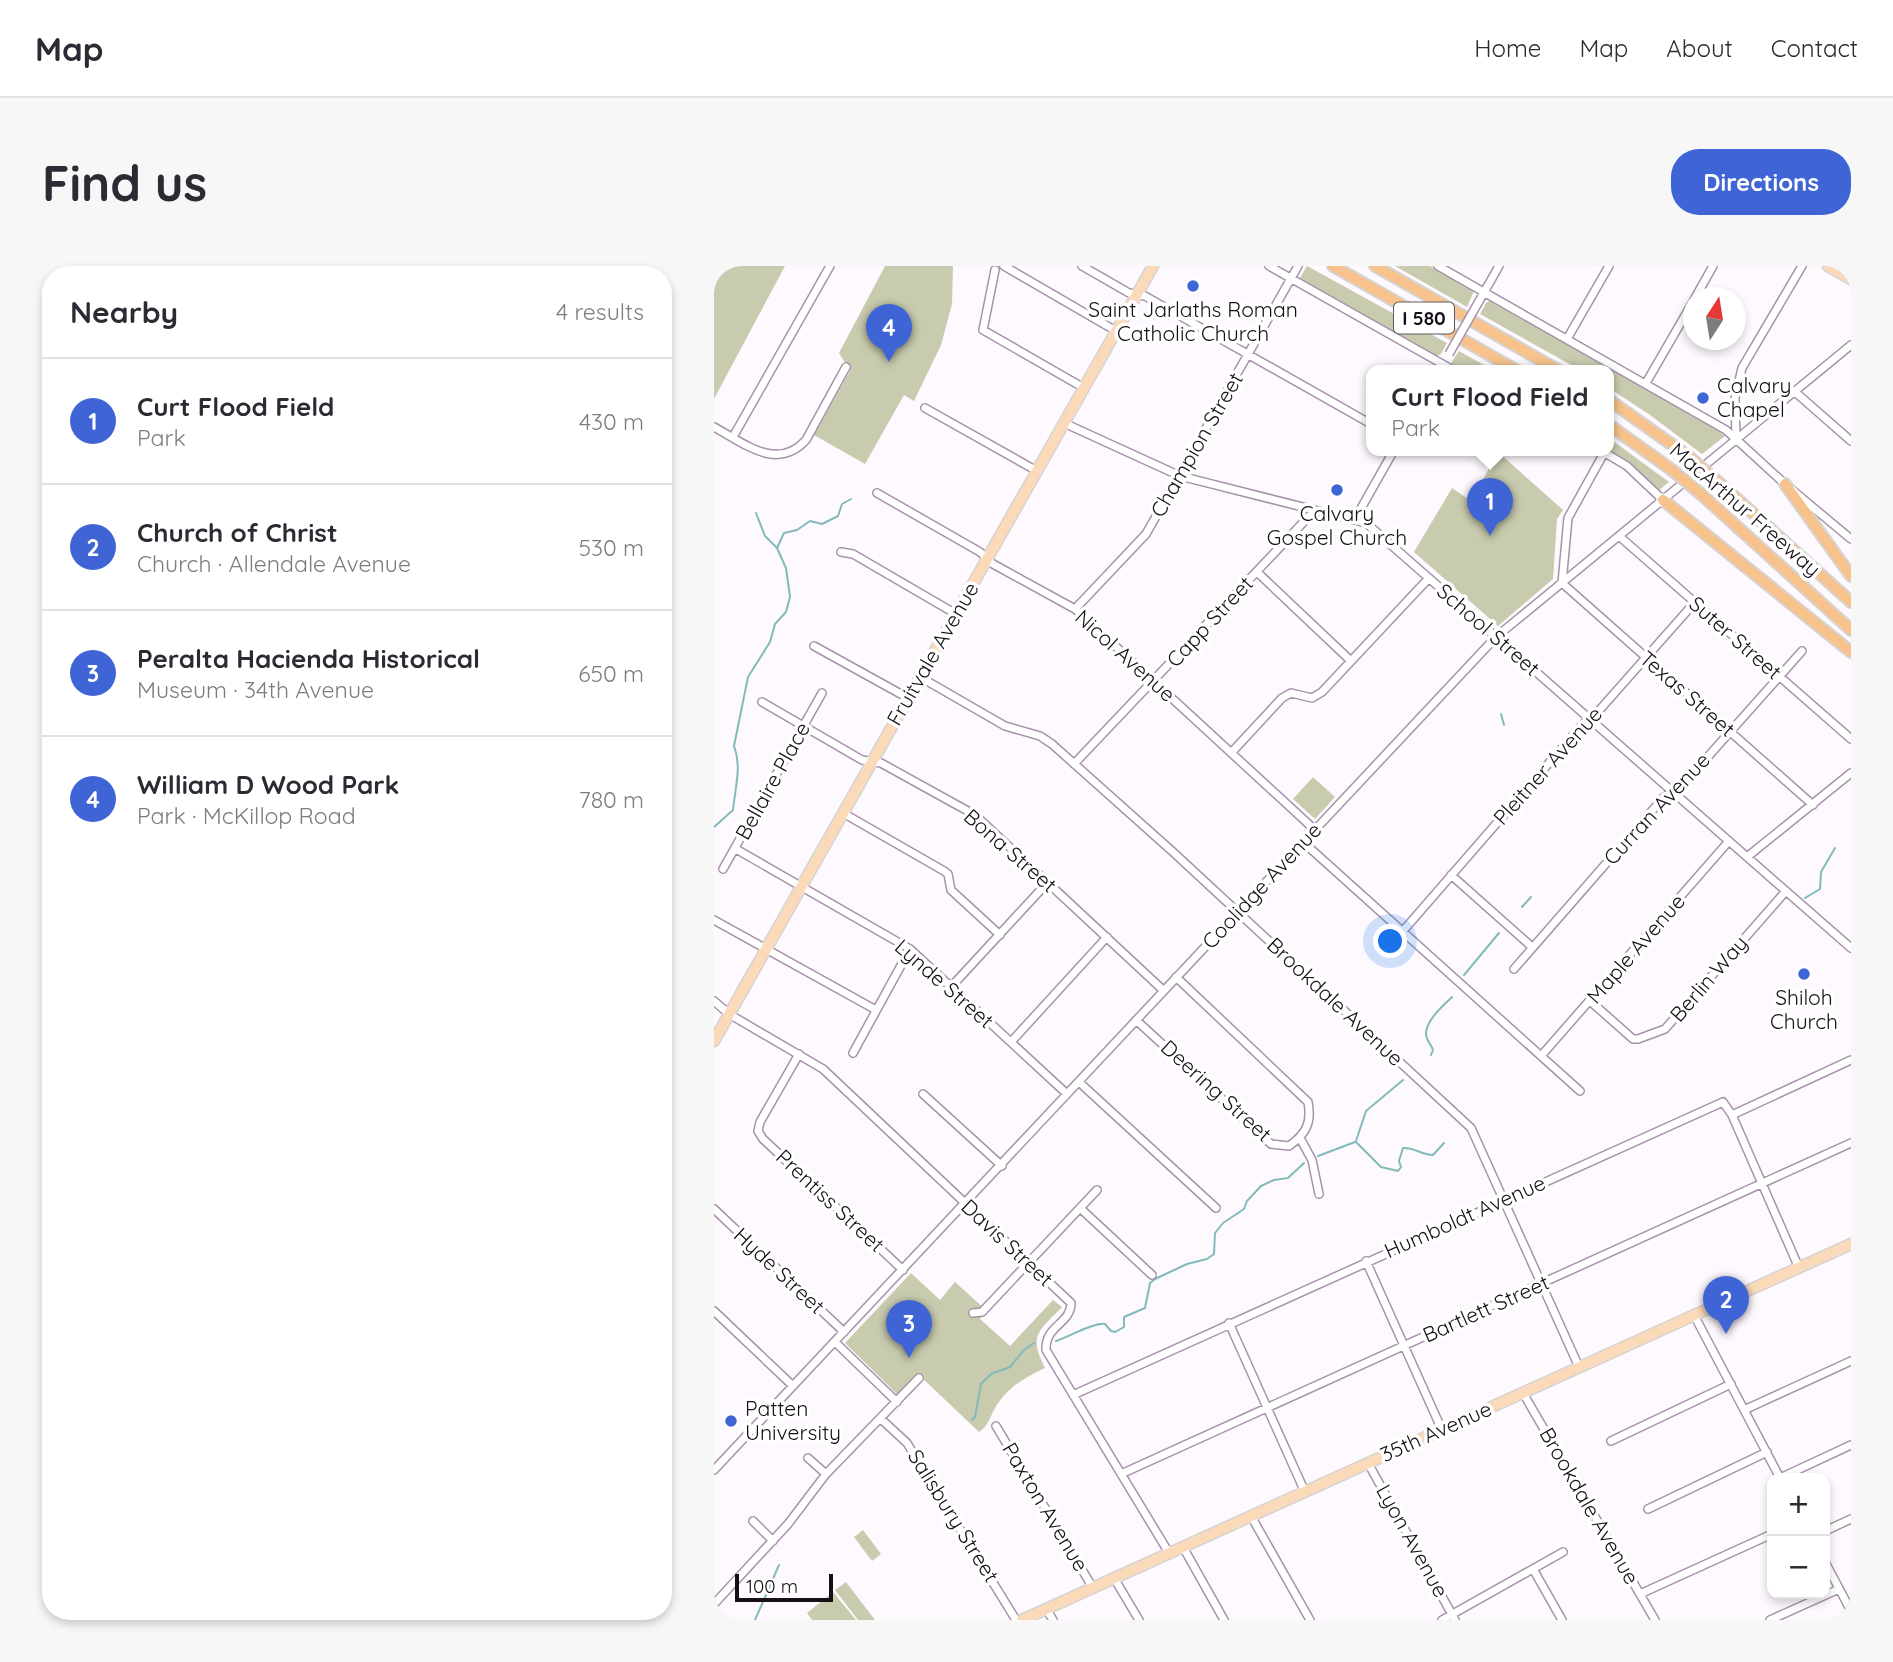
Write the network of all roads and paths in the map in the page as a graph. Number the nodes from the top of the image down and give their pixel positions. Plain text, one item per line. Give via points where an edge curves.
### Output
1 (830, 266) edge
2 (1082, 266) edge
3 (1153, 266) edge
4 (1269, 266) edge
5 (1298, 266) edge
6 (1333, 266) edge
7 (1375, 266) edge
8 (1438, 266) edge
9 (1499, 266) edge
10 (1609, 266) edge
11 (1713, 266) edge
12 (1802, 266) edge
13 (1828, 266) edge
14 (998, 267) edge
15 (1291, 278) junction
16 (1851, 279) edge
17 (1701, 287) edge
18 (1484, 292) junction
19 (1137, 294) junction
20 (1683, 318) edge
21 (1116, 331) junction
22 (1567, 339) junction
23 (1851, 345) edge
24 (1248, 355) junction
25 (1438, 365) edge
26 (1442, 365) edge
27 (1507, 365) edge
28 (1549, 365) edge
29 (1614, 365) edge
30 (1614, 365) edge
31 (846, 367) dead end
32 (1646, 383) junction
33 (1084, 388) junction
34 (1794, 391) junction
35 (1614, 404) edge
36 (925, 408) dead end
37 (1366, 421) edge
38 (1064, 423) junction
39 (714, 428) edge
40 (1614, 429) edge
41 (733, 437) junction
42 (1736, 438) junction
43 (1851, 441) edge
44 (1391, 456) edge
45 (1600, 456) edge
46 (1609, 456) edge
47 (1037, 471) junction
48 (1180, 476) junction
49 (1785, 484) junction
50 (877, 493) dead end
51 (1663, 499) junction
52 (1315, 510) junction
53 (1355, 519) junction
54 (1619, 536) junction
55 (1851, 539) edge
56 (841, 552) dead end
57 (987, 559) junction
58 (1257, 572) junction
59 (1851, 576) edge
60 (1429, 578) junction
61 (1562, 583) junction
62 (1695, 602) junction
63 (1851, 602) edge
64 (1075, 610) junction
65 (956, 614) junction
66 (1851, 630) edge
67 (1496, 637) junction
68 (814, 646) dead end
69 (1802, 651) dead end
70 (1851, 652) edge
71 (1646, 658) junction
72 (1351, 661) junction
73 (1779, 676) junction
74 (920, 677) junction
75 (1154, 682) junction
76 (822, 693) dead end
77 (908, 698) junction
78 (762, 702) dead end
79 (1589, 719) junction
80 (803, 726) junction
81 (1730, 732) junction
82 (1851, 739) edge
83 (1231, 753) junction
84 (872, 761) junction
85 (1074, 764) junction
86 (1850, 775) edge
87 (1672, 792) junction
88 (1813, 805) junction
89 (843, 813) junction
90 (1314, 830) junction
91 (1729, 841) junction
92 (1303, 842) junction
93 (736, 849) junction
94 (1748, 857) junction
95 (723, 869) dead end
96 (1451, 875) junction
97 (1047, 883) junction
98 (801, 887) junction
99 (1786, 891) junction
100 (1238, 912) junction
101 (714, 920) edge
102 (1403, 931) junction
103 (1000, 935) junction
104 (1107, 937) junction
105 (1849, 943) edge
106 (1532, 947) junction
107 (766, 949) junction
108 (910, 949) junction
109 (1514, 969) dead end
110 (1176, 977) junction
111 (951, 987) junction
112 (1163, 990) junction
113 (1590, 1000) junction
114 (714, 1001) edge
115 (876, 1010) junction
116 (729, 1014) junction
117 (1136, 1020) junction
118 (714, 1041) edge
119 (1011, 1042) junction
120 (853, 1053) dead end
121 (800, 1054) junction
122 (1541, 1056) junction
123 (1851, 1060) edge
124 (1079, 1082) junction
125 (1580, 1091) dead end
126 (923, 1094) dead end
127 (1067, 1094) junction
128 (1732, 1115) junction
129 (1300, 1138) junction
130 (1851, 1143) edge
131 (1002, 1166) junction
132 (1763, 1183) junction
133 (1097, 1190) dead end
134 (1320, 1194) dead end
135 (1503, 1199) junction
136 (966, 1204) junction
137 (1080, 1208) junction
138 (1216, 1208) dead end
139 (714, 1209) edge
140 (1851, 1244) edge
141 (1366, 1261) junction
142 (1027, 1263) junction
143 (1799, 1268) junction
144 (903, 1270) junction
145 (1152, 1275) dead end
146 (1542, 1283) junction
147 (714, 1311) edge
148 (973, 1313) dead end
149 (1694, 1315) junction
150 (1229, 1323) junction
151 (844, 1332) junction
152 (835, 1342) junction
153 (1405, 1345) junction
154 (1851, 1361) edge
155 (1579, 1367) junction
156 (919, 1378) dead end
157 (1731, 1384) junction
158 (793, 1386) junction
159 (1524, 1392) junction
160 (1073, 1395) junction
161 (897, 1402) junction
162 (1267, 1408) junction
163 (1744, 1409) junction
164 (881, 1419) junction
165 (996, 1426) dead end
166 (1442, 1430) junction
167 (1611, 1441) dead end
168 (1851, 1445) edge
169 (1767, 1452) junction
170 (808, 1458) dead end
171 (1368, 1463) junction
172 (714, 1470) edge
173 (1778, 1473) edge
174 (1791, 1473) edge
175 (827, 1474) junction
176 (1121, 1474) junction
177 (1305, 1492) junction
178 (1648, 1509) dead end
179 (1251, 1516) junction
180 (1851, 1519) edge
181 (753, 1521) dead end
182 (1830, 1529) edge
183 (1768, 1536) edge
184 (773, 1541) junction
185 (1183, 1547) junction
186 (1563, 1552) dead end
187 (1169, 1553) junction
188 (1533, 1569) junction
189 (1830, 1572) edge
190 (1114, 1578) junction
191 (1093, 1588) junction
192 (1839, 1589) junction
193 (1640, 1594) junction
194 (1847, 1596) edge
195 (714, 1604) edge
196 (1046, 1609) junction
197 (1851, 1611) edge
198 (1453, 1617) edge
199 (1016, 1620) edge
200 (1022, 1620) edge
201 (1053, 1620) edge
202 (1139, 1620) edge
203 (1224, 1620) edge
204 (1310, 1620) edge
205 (1442, 1620) edge
206 (1562, 1620) edge
207 (1655, 1620) edge
208 (1770, 1620) edge

1 - 41 street
2 - 19 street
3 - 19 main road, Fruitvale Avenue
4 - 15 street
5 - 15 street, Champion Street
6 - 27 highway, I 580
7 - 28 highway, I 580
8 - 18 street
9 - 18 street
10 - 22 street
11 - 17 street
12 - 42 street via 1742,368 1735,398
13 - 16 main road
14 - 21 street
14 - 33 street via 984,330
15 - 24 street, Champion Street
15 - 25 street
18 - 22 street
18 - 26 street, bridge
19 - 21 main road, Fruitvale Avenue
19 - 24 street
20 - 32 street
21 - 33 main road, Fruitvale Avenue
22 - 30 street
23 - 34 street, Coolidge Avenue
24 - 37 street
24 - 48 street, Champion Street
29 - 32 street
31 - 41 street via 798,449 776,456 765,454
32 - 42 street
33 - 38 main road, Fruitvale Avenue
34 - 42 street, Coolidge Avenue
34 - 43 street
35 - 63 highway, MacArthur Freeway, bridge via 1688,456
36 - 47 street
38 - 47 main road, Fruitvale Avenue
38 - 48 street, School Street
39 - 41 street
40 - 66 highway, MacArthur Freeway, bridge via 1701,494
42 - 49 street
42 - 51 street, Coolidge Avenue
44 - 53 street
45 - 61 street via 1568,518
46 - 51 street via 1628,466
47 - 57 main road, Fruitvale Avenue
48 - 52 street, School Street
48 - 64 street, Champion Street via 1146,534
49 - 55 street
49 - 59 highway
50 - 57 street, Nicol Avenue
51 - 54 street, Coolidge Avenue
51 - 70 highway
52 - 53 street, School Street
52 - 58 street, Capp Street
53 - 60 street, School Street via 1366,523
54 - 61 street, Coolidge Avenue
54 - 62 street, Suter Street
56 - 65 street via 853,554
57 - 64 street, Nicol Avenue
57 - 65 main road, Fruitvale Avenue
58 - 72 street
58 - 75 street, Capp Street
60 - 67 street, School Street
60 - 72 street
61 - 67 street, Coolidge Avenue
61 - 71 street, Texas Street
62 - 71 street, Pleitner Avenue
62 - 73 street, Suter Street
64 - 75 street, Nicol Avenue
65 - 74 main road, Fruitvale Avenue
67 - 79 street, School Street
67 - 90 street, Coolidge Avenue
68 - 77 street
69 - 73 street, Curran Avenue
71 - 79 street, Pleitner Avenue
71 - 81 street, Texas Street
72 - 83 street via 1312,698 1291,693 1282,698
73 - 81 street, Curran Avenue
73 - 82 street, Suter Street
74 - 77 main road, Fruitvale Avenue
74 - 85 street, Brookdale Avenue via 1005,726 1040,736
75 - 83 street, Nicol Avenue
75 - 85 street, Capp Street
76 - 80 street, Bellaire Place
77 - 84 main road, Fruitvale Avenue
78 - 80 street, Bona Street
79 - 87 street, School Street
79 - 96 street, Pleitner Avenue
80 - 84 street, Bona Street via 862,760
80 - 93 street, Bellaire Place
81 - 87 street, Curran Avenue
81 - 88 street, Texas Street
83 - 90 street, Nicol Avenue
84 - 89 main road, Fruitvale Avenue
84 - 97 street, Bona Street via 975,815
85 - 100 street, Brookdale Avenue
86 - 88 street
87 - 91 street, School Street
87 - 106 street, Curran Avenue
88 - 94 street
89 - 98 main road, Fruitvale Avenue
89 - 103 street via 948,874 951,890
90 - 92 street, Coolidge Avenue
91 - 94 street, School Street
91 - 113 street, Maple Avenue
92 - 100 street, Coolidge Avenue
92 - 102 street
93 - 95 street, Bellaire Place
93 - 98 street, Lynde Street
94 - 99 street, School Street
96 - 102 street, Pleitner Avenue
96 - 106 street
97 - 103 street
97 - 104 street, Bona Street
98 - 107 main road, Fruitvale Avenue
98 - 108 street, Lynde Street
99 - 105 street, School Street
99 - 113 street, Berlin Way via 1665,1029 1633,1039
100 - 110 street, Coolidge Avenue
100 - 135 street, Brookdale Avenue via 1471,1128
101 - 107 street
102 - 122 street
103 - 111 street
104 - 112 street, Bona Street
104 - 119 street
106 - 109 street, Curran Avenue
107 - 115 street
107 - 116 main road, Fruitvale Avenue
108 - 111 street, Lynde Street
108 - 115 street
110 - 112 street, Coolidge Avenue
110 - 129 street via 1308,1102 1311,1118
111 - 119 street, Lynde Street
112 - 117 street, Coolidge Avenue
113 - 122 street, Maple Avenue
114 - 116 street, Davis Street
115 - 120 street
116 - 118 main road, Fruitvale Avenue
116 - 121 street, Davis Street
117 - 124 street, Coolidge Avenue
117 - 129 street, Deering Street via 1271,1144 1289,1146
119 - 127 street, Lynde Street
121 - 136 street, Davis Street via 823,1069
121 - 144 street, Prentiss Street via 758,1131
122 - 125 street
123 - 128 street
124 - 127 street, Coolidge Avenue
124 - 138 street
126 - 131 street
127 - 131 street, Coolidge Avenue
128 - 132 street
128 - 135 street, Humboldt Avenue via 1723,1102
129 - 134 street via 1312,1160
130 - 132 street, Bartlett Street
131 - 136 street, Coolidge Avenue
132 - 143 street
132 - 146 street, Bartlett Street
133 - 137 street
135 - 141 street, Humboldt Avenue
135 - 146 street, Brookdale Avenue
136 - 142 street, Davis Street
136 - 144 street, Coolidge Avenue
137 - 142 street
137 - 145 street
139 - 151 street, Hyde Street
140 - 143 main road, 35th Avenue
141 - 150 street, Humboldt Avenue
141 - 153 street
142 - 148 street via 982,1312
142 - 160 street, Davis Street via 1071,1303 1068,1314 1048,1334 1046,1350
143 - 149 main road, 35th Avenue
144 - 151 street, Coolidge Avenue
146 - 153 street, Bartlett Street
146 - 155 street, Brookdale Avenue
147 - 158 street
149 - 155 main road, 35th Avenue
149 - 157 street
150 - 160 street, Humboldt Avenue
150 - 162 street
151 - 152 street, Coolidge Avenue
152 - 158 street, Coolidge Avenue
152 - 161 street
153 - 162 street, Bartlett Street
153 - 166 street
154 - 163 street
155 - 159 main road, 35th Avenue
156 - 161 street
157 - 163 street
157 - 167 street
158 - 172 street, Coolidge Avenue
159 - 166 main road, 35th Avenue
159 - 193 street, Brookdale Avenue
160 - 176 street, Davis Street
161 - 164 street
162 - 176 street, Bartlett Street
162 - 177 street
163 - 169 street
164 - 175 street
164 - 199 street, Salisbury Street via 908,1443
165 - 191 street, Paxton Avenue
166 - 171 main road, 35th Avenue
168 - 174 street
169 - 173 street
169 - 178 street
170 - 175 street
171 - 177 main road, 35th Avenue
171 - 198 street, Lyon Avenue
175 - 184 street
176 - 187 street, Davis Street
177 - 179 main road, 35th Avenue
179 - 185 main road, 35th Avenue
179 - 204 street
180 - 182 street
181 - 184 street
183 - 193 street
184 - 195 street
185 - 187 main road, 35th Avenue
185 - 203 street
186 - 188 street
187 - 190 main road, 35th Avenue
188 - 198 street
188 - 206 street
189 - 192 street
190 - 191 main road, 35th Avenue
190 - 202 street
191 - 196 main road, 35th Avenue
192 - 194 street
192 - 208 street
193 - 207 street, Brookdale Avenue
194 - 197 street
196 - 200 main road, 35th Avenue
196 - 201 street
198 - 205 street

